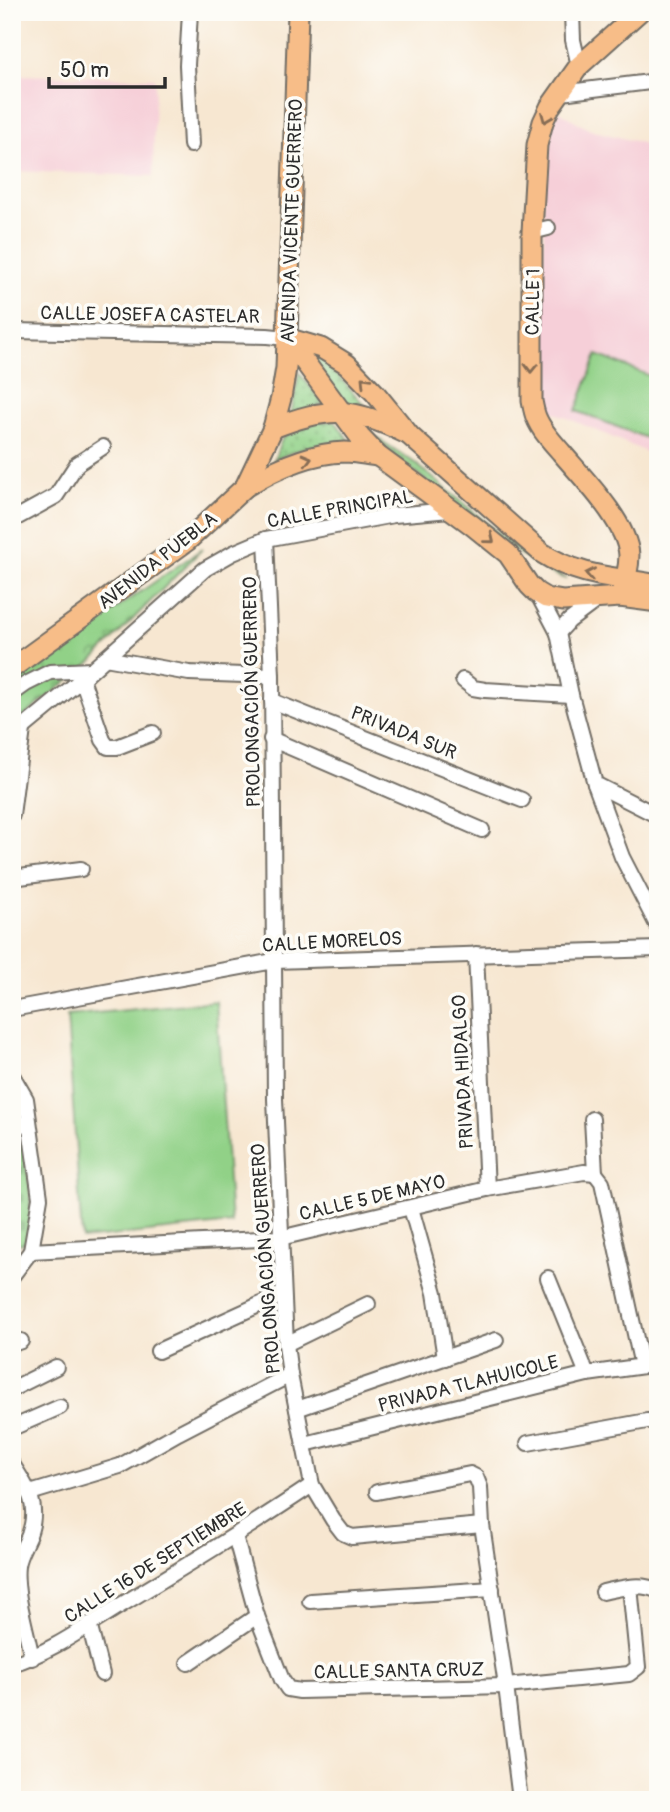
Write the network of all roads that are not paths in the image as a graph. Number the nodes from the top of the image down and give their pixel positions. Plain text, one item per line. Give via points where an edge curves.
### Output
1 (190, 12) edge
2 (298, 12) edge
3 (572, 12) edge
4 (639, 12) edge
5 (579, 66) junction
6 (658, 81) edge
7 (561, 93) junction
8 (191, 145) dead end
9 (12, 331) edge
10 (287, 338) junction
11 (341, 411) junction
12 (273, 428) junction
13 (410, 436) junction
14 (103, 447) dead end
15 (378, 456) junction
16 (246, 486) junction
17 (450, 510) junction
18 (12, 517) edge
19 (266, 539) junction
20 (542, 553) junction
21 (523, 576) junction
22 (658, 585) edge
23 (623, 588) junction
24 (536, 592) junction
25 (600, 597) junction
26 (658, 602) edge
27 (558, 633) junction
28 (105, 658) junction
29 (12, 668) edge
30 (87, 674) junction
31 (272, 676) junction
32 (463, 680) dead end
33 (12, 694) edge
34 (571, 695) junction
35 (272, 701) junction
36 (18, 733) edge
37 (153, 733) dead end
38 (271, 739) junction
39 (594, 784) junction
40 (522, 800) dead end
41 (12, 815) edge
42 (658, 816) edge
43 (482, 830) dead end
44 (81, 869) dead end
45 (12, 878) edge
46 (658, 927) edge
47 (658, 949) edge
48 (476, 954) junction
49 (274, 961) junction
50 (12, 1009) edge
51 (12, 1074) edge
52 (592, 1119) dead end
53 (29, 1122) junction
54 (12, 1127) edge
55 (595, 1173) junction
56 (487, 1189) junction
57 (411, 1208) junction
58 (280, 1238) junction
59 (31, 1251) junction
60 (12, 1276) edge
61 (548, 1278) dead end
62 (283, 1294) junction
63 (368, 1304) dead end
64 (496, 1340) dead end
65 (286, 1344) junction
66 (158, 1351) dead end
67 (445, 1358) junction
68 (658, 1364) edge
69 (642, 1366) junction
70 (55, 1367) dead end
71 (587, 1374) junction
72 (290, 1375) junction
73 (12, 1390) edge
74 (60, 1407) dead end
75 (297, 1409) junction
76 (658, 1421) edge
77 (12, 1428) edge
78 (528, 1443) dead end
79 (305, 1444) junction
80 (12, 1464) edge
81 (313, 1485) junction
82 (377, 1492) dead end
83 (30, 1493) junction
84 (482, 1525) junction
85 (235, 1536) junction
86 (630, 1587) junction
87 (492, 1589) junction
88 (658, 1591) edge
89 (603, 1592) dead end
90 (310, 1601) dead end
91 (257, 1616) junction
92 (89, 1625) junction
93 (32, 1658) junction
94 (188, 1663) dead end
95 (12, 1664) edge
96 (102, 1674) dead end
97 (506, 1686) junction
98 (520, 1800) edge

1 - 8 street
2 - 10 main road, AVENIDA VICENTE GUERRERO
3 - 5 street
4 - 5 main road, CALLE 1
5 - 7 main road, CALLE 1
6 - 7 street
7 -> 23 main road, CALLE 1 via 543,122 537,145 540,230 532,401 546,435 624,536 629,552
9 - 10 street, CALLE JOSEFA CASTELAR
10 - 11 main road
10 - 12 main road, AVENIDA VICENTE GUERRERO via 286,368
13 -> 10 main road via 347,364 321,348
11 - 12 main road
11 - 13 main road via 378,419
11 - 15 main road
12 - 16 main road, AVENIDA PUEBLA
13 - 20 main road
14 - 18 street via 77,464 56,496
16 -> 15 main road via 293,462 319,455
15 - 17 main road
16 - 29 main road, AVENIDA PUEBLA via 187,541
17 - 19 street, CALLE PRINCIPAL via 394,515
17 -> 21 main road via 508,554
19 - 28 street, CALLE PRINCIPAL via 205,569
19 - 31 street, PROLONGACIÓN GUERRERO
20 - 21 main road
23 -> 20 main road
21 - 24 main road
22 - 23 main road
23 - 25 main road
23 - 26 main road
24 - 25 main road via 563,601
24 - 27 street
25 - 27 street
27 - 34 street
28 - 30 street, CALLE PRINCIPAL
28 - 31 street via 189,673
30 - 33 street via 50,672
30 - 36 street, CALLE PRINCIPAL
30 - 37 street via 108,747
31 - 35 street, PROLONGACIÓN GUERRERO
32 - 34 street via 485,690
34 - 39 street
35 - 38 street, PROLONGACIÓN GUERRERO
35 - 40 street, PRIVADA SUR
36 - 41 street
38 - 43 street
38 - 49 street, PROLONGACIÓN GUERRERO
39 - 42 street
39 - 46 street via 622,857
44 - 45 street
47 - 48 street, CALLE MORELOS
48 - 49 street, CALLE MORELOS
48 - 56 street, PRIVADA HIDALGO
49 - 50 street, CALLE MORELOS
49 - 58 street, PROLONGACIÓN GUERRERO
51 - 53 street via 26,1099
52 - 55 street
53 - 54 street
53 - 59 street via 40,1198
55 - 56 street, CALLE 5 DE MAYO
55 - 69 street via 602,1182
56 - 57 street, CALLE 5 DE MAYO
57 - 58 street, CALLE 5 DE MAYO
57 - 67 street via 435,1293
58 - 59 street, CALLE 5 DE MAYO
58 - 62 street, PROLONGACIÓN GUERRERO
59 - 60 street
61 - 71 street
62 - 65 street, PROLONGACIÓN GUERRERO
62 - 66 street
63 - 65 street
64 - 67 street
65 - 72 street, PROLONGACIÓN GUERRERO
67 - 75 street
68 - 69 street, PRIVADA TLAHUICOLE
69 - 71 street, PRIVADA TLAHUICOLE
70 - 73 street
71 - 79 street, PRIVADA TLAHUICOLE
72 - 75 street, PROLONGACIÓN GUERRERO
72 - 83 street via 120,1466
74 - 77 street
75 - 79 street, PROLONGACIÓN GUERRERO
76 - 78 street
79 - 81 street, PROLONGACIÓN GUERRERO
80 - 83 street
81 - 84 street, PROLONGACIÓN GUERRERO via 333,1520 352,1537
81 - 85 street, CALLE 16 DE SEPTIEMBRE
82 - 84 street via 470,1474 481,1487
83 - 93 street via 32,1527 17,1565
84 - 87 street
85 - 91 street, CALLE SANTA CRUZ
85 - 92 street, CALLE 16 DE SEPTIEMBRE
86 - 88 street via 649,1586
86 - 89 street
86 - 97 street via 635,1672
87 - 90 street
87 - 97 street
91 - 94 street
91 - 97 street, CALLE SANTA CRUZ via 288,1689
92 - 93 street, CALLE 16 DE SEPTIEMBRE
92 - 96 street
93 - 95 street, CALLE 16 DE SEPTIEMBRE
97 - 98 street

